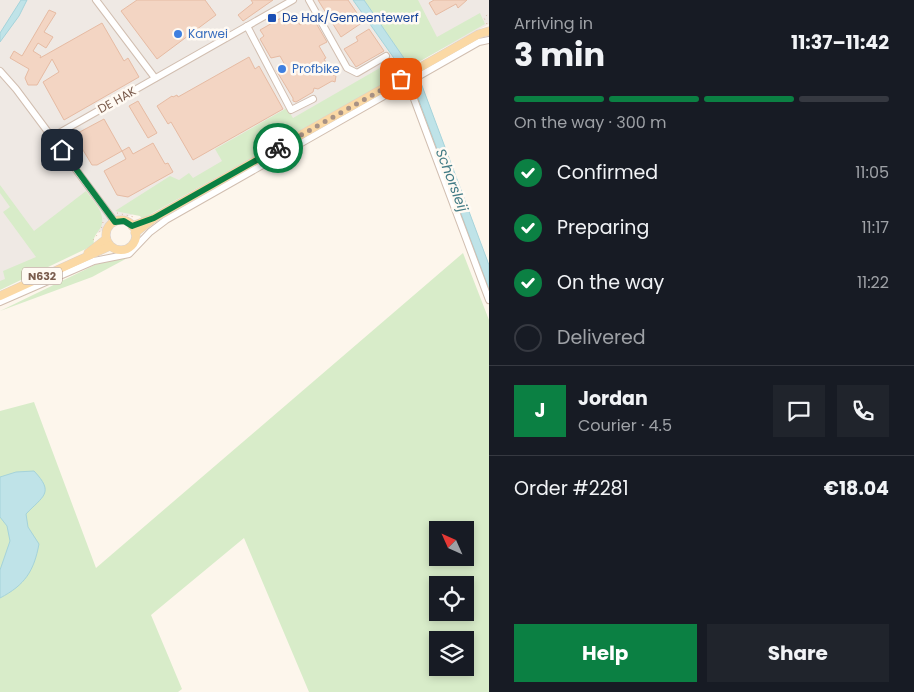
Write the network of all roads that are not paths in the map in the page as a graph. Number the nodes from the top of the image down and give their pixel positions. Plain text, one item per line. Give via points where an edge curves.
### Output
1 (96, 0) edge
2 (294, 0) edge
3 (308, 0) edge
4 (248, 26) junction
5 (489, 27) edge
6 (489, 40) edge
7 (386, 56) dead end
8 (0, 72) edge
9 (155, 78) junction
10 (408, 83) junction
11 (313, 98) dead end
12 (52, 137) junction
13 (260, 162) junction
14 (115, 222) junction
15 (133, 230) junction
16 (108, 243) junction
17 (0, 296) edge
18 (489, 300) edge
19 (0, 302) edge

1 - 9 street
2 - 4 street, DE HAK
3 - 7 street via 347,68 357,73
4 - 9 street, DE HAK
4 - 11 street via 291,110
5 - 13 main road
6 - 10 street via 479,42
8 - 12 street
9 - 12 street, DE HAK
10 - 13 street
10 - 18 street
12 - 14 street
13 - 15 main road
13 - 19 street via 166,220 129,254 94,261
14 - 15 main road via 124,221
14 - 16 main road, N632 via 107,229
15 - 16 main road via 133,244 125,250
16 - 17 main road, N632

